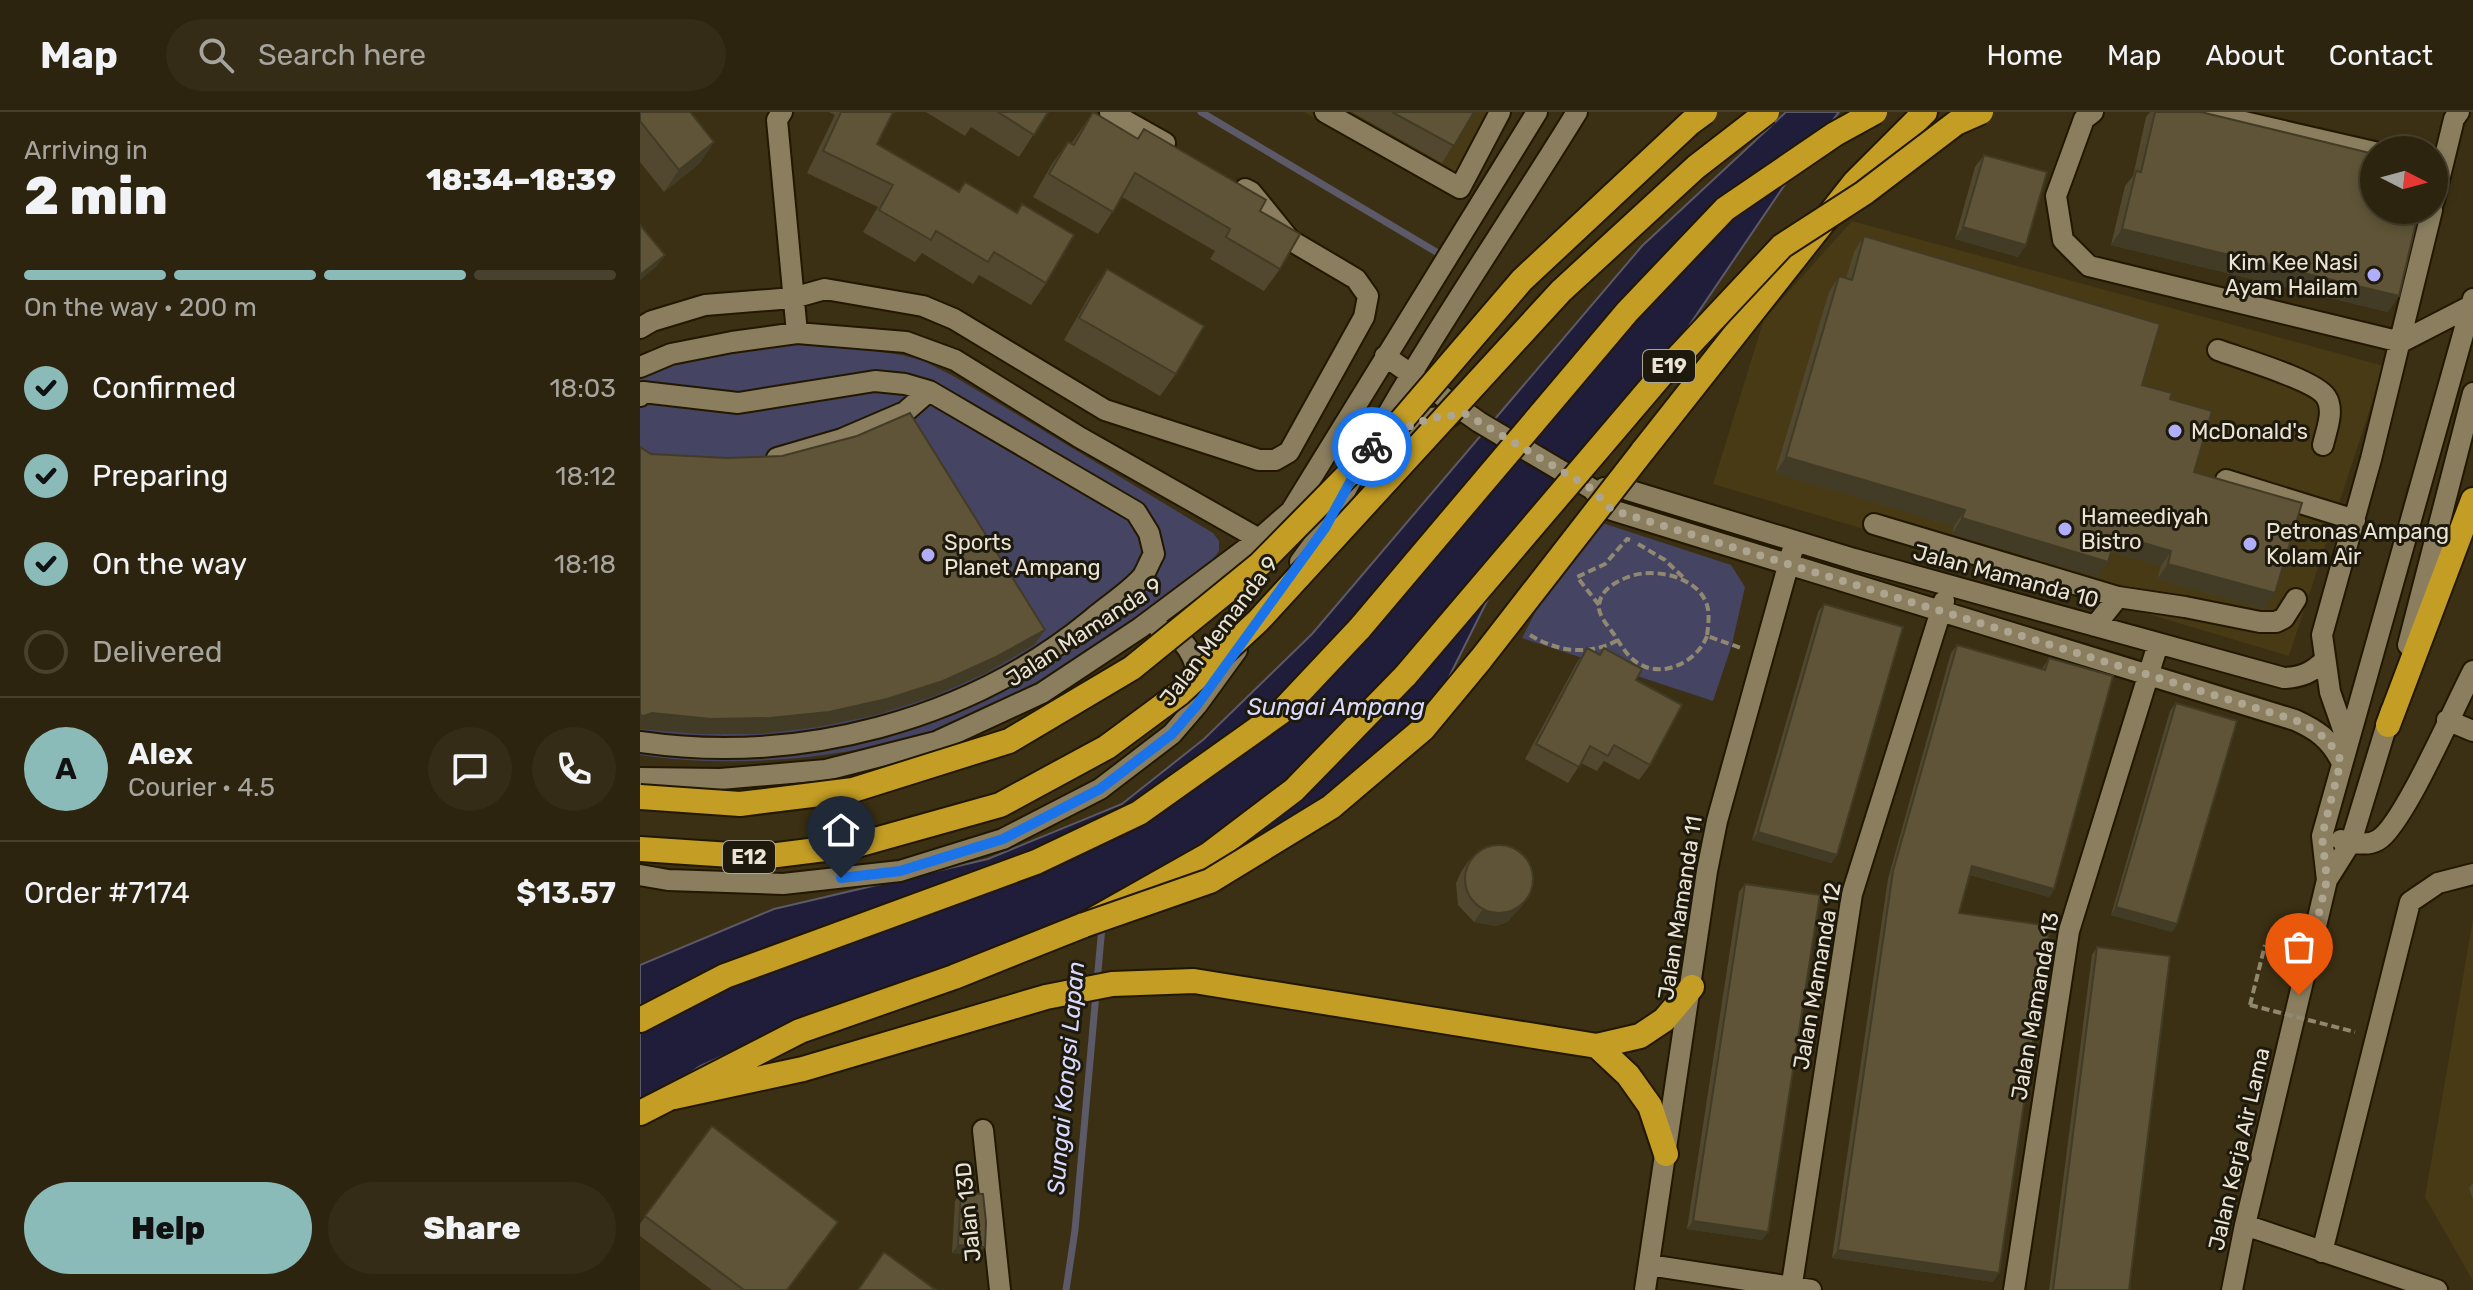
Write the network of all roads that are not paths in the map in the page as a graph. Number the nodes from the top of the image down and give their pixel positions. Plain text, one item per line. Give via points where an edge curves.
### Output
1 (1110, 112) edge
2 (1325, 112) edge
3 (1500, 112) edge
4 (1577, 112) edge
5 (1705, 112) edge
6 (1767, 112) edge
7 (1875, 112) edge
8 (1925, 112) edge
9 (1981, 112) edge
10 (2093, 112) edge
11 (2201, 112) edge
12 (2459, 112) edge
13 (1530, 114) edge
14 (775, 115) edge
15 (2448, 137) edge
16 (2360, 149) edge
17 (1187, 156) edge
18 (1225, 177) edge
19 (2429, 224) edge
20 (793, 298) junction
21 (2472, 302) edge
22 (640, 328) edge
23 (797, 333) junction
24 (2401, 342) junction
25 (2218, 350) dead end
26 (1385, 356) junction
27 (640, 367) edge
28 (1410, 374) junction
29 (929, 391) junction
30 (2473, 393) edge
31 (640, 396) edge
32 (1473, 418) junction
33 (1079, 437) junction
34 (2323, 445) dead end
35 (1368, 449) junction
36 (757, 459) edge
37 (1062, 469) junction
38 (2226, 480) edge
39 (1586, 485) junction
40 (2473, 500) edge
41 (2355, 520) junction
42 (1874, 524) dead end
43 (1325, 528) junction
44 (1259, 539) junction
45 (1795, 541) junction
46 (1788, 564) junction
47 (1948, 586) junction
48 (2118, 597) junction
49 (2296, 599) dead end
50 (1941, 611) junction
51 (2095, 626) junction
52 (1140, 628) junction
53 (2158, 644) junction
54 (2324, 661) junction
55 (2473, 671) edge
56 (2149, 676) junction
57 (1197, 705) junction
58 (2447, 720) junction
59 (2388, 725) junction
60 (2473, 731) edge
61 (640, 742) edge
62 (2344, 751) junction
63 (640, 778) edge
64 (640, 797) edge
65 (2322, 836) junction
66 (2351, 842) junction
67 (640, 849) edge
68 (2473, 874) edge
69 (640, 875) edge
70 (2327, 880) junction
71 (1084, 925) junction
72 (1692, 987) junction
73 (640, 1020) edge
74 (1597, 1046) junction
75 (674, 1097) junction
76 (640, 1113) edge
77 (983, 1130) dead end
78 (1666, 1154) junction
79 (2245, 1225) junction
80 (2322, 1252) junction
81 (1649, 1265) junction
82 (1798, 1289) edge
83 (1000, 1290) edge
84 (1645, 1290) edge
85 (2014, 1290) edge
86 (2232, 1290) edge
87 (2437, 1290) edge

1 - 17 street
2 - 3 street via 1460,188
4 - 28 street, Jalan Memanda 9
5 - 64 highway, bridge via 1522,280 1402,420 1260,564 1132,668 1009,741 853,790 740,804
6 - 67 highway, E12, bridge via 1696,167 1561,291 1269,610 1180,693 1107,747 1000,805 857,845 761,857
7 - 73 highway, bridge via 1725,209 1627,312 1360,628 1281,712 1139,813 1100,832 1036,862 725,976
8 - 71 highway, bridge via 1855,182 1423,729 1331,807 1210,881
9 - 71 highway, E19, bridge via 1956,123 1864,193 1782,246 1663,373 1406,675 1294,790 1208,855
10 - 24 street via 2084,119 2056,196 2063,240 2089,266
11 - 16 street
12 - 15 street
13 - 26 street, Jalan Memanda 9
14 - 20 street
18 - 20 street via 1251,192 1290,240 1356,279 1368,296 1364,317 1289,452 1275,460 1259,460 1105,410 954,319 923,306 825,289
19 - 24 street
20 - 22 street via 705,305
20 - 23 street
21 - 24 street
21 - 62 street, Jalan Kerja Air Lama
23 - 27 street via 671,354
23 - 33 street via 906,342 930,349
24 - 41 street
25 - 34 street via 2320,391 2330,411
26 - 28 street, Jalan Mamanda 10
26 - 44 street, Jalan Memanda 9 via 1291,511
28 - 32 street, Jalan Mamanda 10
28 - 35 street, Jalan Memanda 9
29 - 31 street via 875,381 738,403 643,392
29 - 36 street via 905,412 842,439
29 - 37 street
30 - 59 street, Jalan Kerja Air Lama
32 - 35 street via 1431,418
32 - 39 street, Jalan Mamanda 10, bridge
33 - 37 street
33 - 44 street
35 - 43 street, Jalan Memanda 9
37 - 61 street via 1136,512 1154,554 1142,577 1057,647 926,714 869,731 742,748
38 - 41 street
39 - 45 street, Jalan Mamanda 10 via 1618,487
39 - 46 street, Jalan Mamanda 10 via 1612,510
40 - 59 highway
41 - 54 street via 2328,606
42 - 48 street
43 - 44 street via 1300,540
43 - 57 street, Jalan Memanda 9
44 - 52 street, Jalan Mamanda 9
45 - 46 street, Jalan Mamanda 11
45 - 47 street, Jalan Mamanda 10
46 - 50 street, Jalan Mamanda 10
46 - 72 street, Jalan Mamanda 11 via 1717,821
47 - 50 street, Jalan Mamanda 12
47 - 51 street, Jalan Mamanda 10
48 - 49 street via 2260,622 2284,618
48 - 51 street
50 - 56 street, Jalan Mamanda 10
50 - 82 street, Jalan Mamanda 12 via 1852,894
51 - 53 street, Jalan Mamanda 10
52 - 57 street via 1166,631 1186,644 1198,670
52 - 63 street, Jalan Mamanda 9 via 1036,696 936,742 826,770 720,779
53 - 54 street, Jalan Mamanda 10 via 2284,678 2311,673
53 - 56 street, Jalan Mamanda 13
54 - 62 street
55 - 58 street
56 - 62 street, Jalan Mamanda 10 via 2307,726
56 - 85 street, Jalan Mamanda 13 via 2069,931
57 - 69 street, Jalan Memanda 9 via 1172,734 1100,789 1003,839 900,871 783,884
58 - 60 street
58 - 66 street via 2388,831 2363,845
59 - 66 street, Jalan Kerja Air Lama
62 - 65 street, Jalan Kerja Air Lama
65 - 66 street
65 - 70 street, Jalan Kerja Air Lama
66 - 70 street, Jalan Kerja Air Lama
68 - 80 street via 2438,883 2410,902
70 - 79 street, Jalan Kerja Air Lama
71 - 75 highway, E19 via 800,1031
72 - 74 highway via 1664,1020 1640,1036
72 - 78 street, Jalan Mamanda 11
74 - 75 highway via 1194,981 1112,984 1046,997 803,1069
74 - 78 highway via 1628,1075 1650,1106
75 - 76 highway, E19
77 - 83 street, Jalan 13D
78 - 81 street, Jalan Mamanda 11
79 - 80 street
79 - 86 street, Jalan Kerja Air Lama
80 - 87 street
81 - 82 street
81 - 84 street, Jalan Mamanda 11

